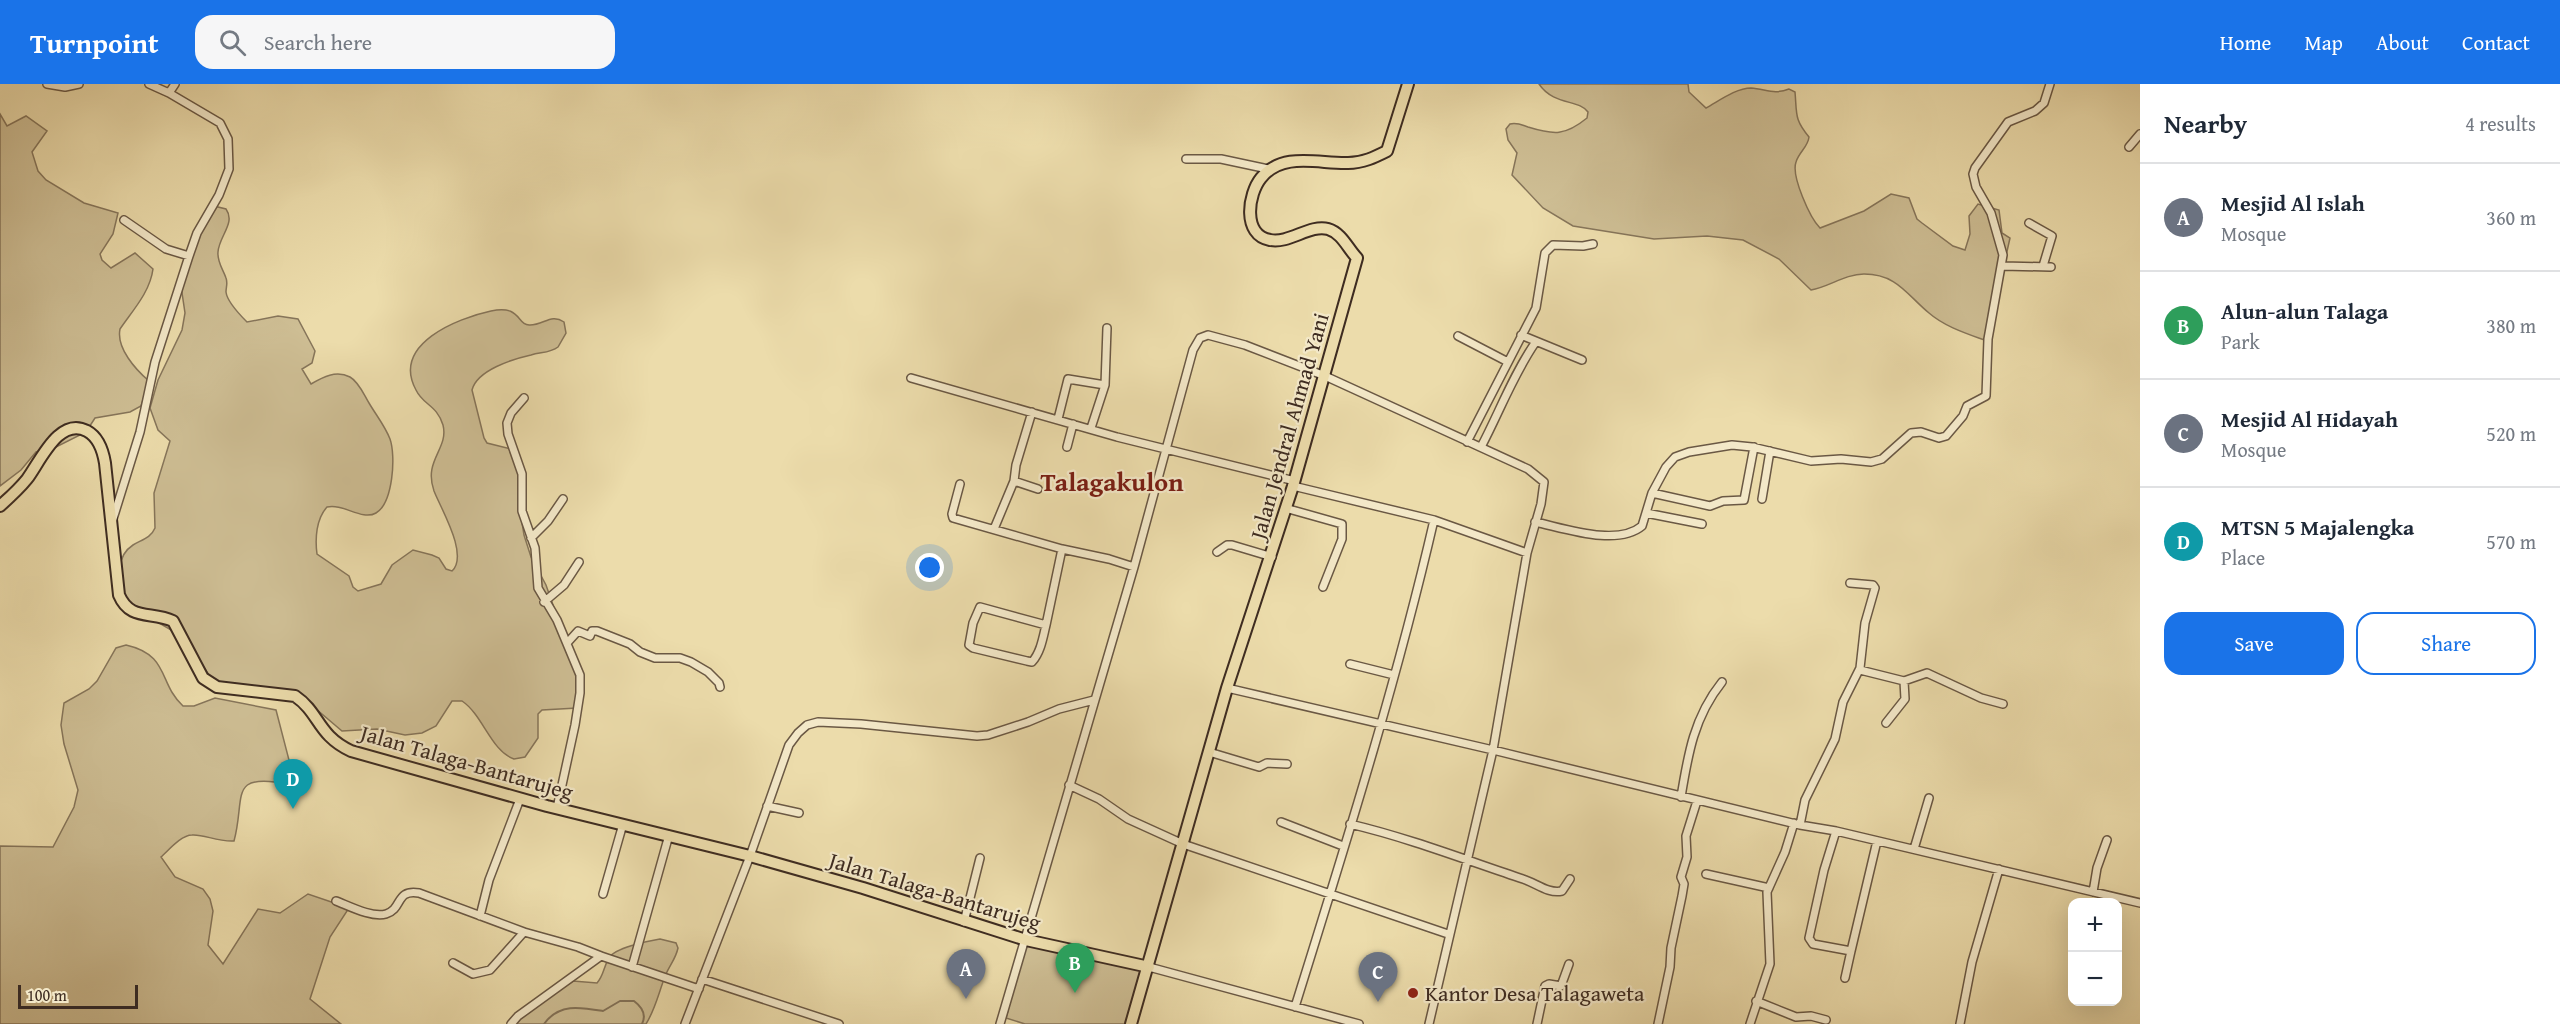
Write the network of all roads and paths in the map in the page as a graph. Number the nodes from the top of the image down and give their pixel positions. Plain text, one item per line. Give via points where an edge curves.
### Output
1 (47, 84) edge
2 (79, 84) edge
3 (149, 84) edge
4 (175, 84) edge
5 (2050, 84) edge
6 (1407, 89) edge
7 (169, 93) junction
8 (2140, 134) edge
9 (2129, 147) dead end
10 (1186, 159) dead end
11 (1268, 169) junction
12 (124, 220) dead end
13 (2029, 223) dead end
14 (1593, 244) dead end
15 (189, 256) junction
16 (2002, 266) junction
17 (1107, 328) dead end
18 (1521, 335) junction
19 (1458, 336) dead end
20 (1535, 343) junction
21 (1582, 360) dead end
22 (1508, 362) junction
23 (1325, 376) junction
24 (911, 378) dead end
25 (1105, 385) junction
26 (524, 398) dead end
27 (1032, 412) junction
28 (1059, 419) junction
29 (1073, 424) junction
30 (1091, 428) junction
31 (1467, 442) junction
32 (1067, 447) dead end
33 (1480, 447) junction
34 (1754, 447) junction
35 (1165, 448) junction
36 (1770, 451) junction
37 (1014, 481) junction
38 (960, 484) dead end
39 (1294, 484) junction
40 (1038, 489) dead end
41 (1652, 493) junction
42 (562, 499) dead end
43 (1762, 499) dead end
44 (0, 506) edge
45 (1285, 508) junction
46 (1646, 513) junction
47 (1434, 520) junction
48 (1535, 522) junction
49 (111, 524) junction
50 (1702, 524) dead end
51 (994, 529) junction
52 (531, 538) junction
53 (1062, 549) junction
54 (1217, 552) dead end
55 (1527, 553) junction
56 (1272, 557) junction
57 (579, 562) dead end
58 (1134, 567) junction
59 (1850, 583) dead end
60 (1323, 587) dead end
61 (544, 602) junction
62 (1046, 625) junction
63 (568, 642) junction
64 (1350, 664) dead end
65 (1860, 670) junction
66 (1394, 675) junction
67 (1904, 681) junction
68 (1722, 682) dead end
69 (720, 687) dead end
70 (1227, 688) junction
71 (1094, 700) junction
72 (2003, 704) dead end
73 (1380, 723) junction
74 (1886, 723) dead end
75 (1493, 750) junction
76 (1209, 752) junction
77 (1287, 764) dead end
78 (1069, 785) junction
79 (1680, 797) junction
80 (1929, 798) dead end
81 (520, 799) junction
82 (1697, 801) junction
83 (767, 806) junction
84 (556, 808) junction
85 (799, 813) dead end
86 (1281, 822) dead end
87 (623, 824) junction
88 (1350, 824) junction
89 (1797, 824) junction
90 (1836, 831) junction
91 (669, 835) junction
92 (2107, 840) dead end
93 (1876, 841) junction
94 (1183, 844) junction
95 (1343, 846) junction
96 (1914, 849) junction
97 (750, 856) junction
98 (980, 858) dead end
99 (1468, 861) junction
100 (1999, 869) junction
101 (1706, 874) dead end
102 (1570, 879) dead end
103 (1769, 888) junction
104 (1329, 892) junction
105 (2093, 892) junction
106 (603, 894) dead end
107 (336, 901) dead end
108 (2140, 903) edge
109 (480, 916) junction
110 (964, 922) junction
111 (524, 932) junction
112 (1448, 934) junction
113 (1026, 940) junction
114 (1851, 951) junction
115 (601, 956) junction
116 (453, 963) dead end
117 (1569, 964) dead end
118 (632, 966) junction
119 (1149, 967) junction
120 (1845, 978) dead end
121 (702, 979) junction
122 (699, 989) junction
123 (1756, 1001) junction
124 (1295, 1007) junction
125 (1826, 1020) dead end
126 (511, 1024) edge
127 (685, 1024) edge
128 (838, 1024) edge
129 (1000, 1024) edge
130 (1131, 1024) edge
131 (1359, 1024) edge
132 (1429, 1024) edge
133 (1537, 1024) edge
134 (1658, 1024) edge
135 (1750, 1024) edge
136 (1960, 1024) edge

1 - 2 street
3 - 7 street
4 - 7 street
5 - 16 street via 2044,103 2035,111 2012,119 1975,168 1976,187 1991,213 2002,247
6 - 11 main road via 1387,151 1369,160 1305,160
7 - 15 street via 220,123 229,149 225,181 202,221
8 - 9 street
10 - 11 street via 1221,159
11 - 23 main road, Jalan Jendral Ahmad Yani via 1252,199 1250,213 1256,231 1274,241 1325,228 1336,233 1357,258
12 - 15 street via 166,249
13 - 16 street via 2052,237 2047,266
14 - 18 street via 1553,245 1545,253 1536,308
15 - 49 street via 155,362 135,450
16 - 36 street via 1988,339 1986,396 1967,406 1946,436 1911,433 1882,459 1872,462 1811,461
17 - 25 street
18 - 20 street
18 - 22 street
19 - 22 street
20 - 21 street
20 - 33 street
22 - 31 street
23 - 31 street
23 - 35 street via 1245,345 1204,336 1193,350
23 - 39 main road, Jalan Jendral Ahmad Yani
24 - 27 street
25 - 28 street via 1069,378
25 - 30 street
26 - 52 street via 507,423 522,474 522,511
27 - 28 street
27 - 37 street
28 - 29 street
29 - 30 street
29 - 32 street
30 - 35 street
31 - 33 street
33 - 48 street via 1543,479
34 - 36 street
34 - 41 street via 1714,446 1675,457
34 - 41 street via 1744,500 1710,506
35 - 39 street
35 - 58 street
36 - 43 street
37 - 40 street
37 - 51 street
38 - 51 street via 952,516
39 - 45 main road, Jalan Jendral Ahmad Yani
39 - 47 street
41 - 46 street
42 - 52 street
44 - 49 main road, Jalan Talaga-Bantarujeg via 26,481 53,441 68,430 82,429 90,432 103,452
45 - 56 main road, Jalan Jendral Ahmad Yani
45 - 60 street via 1337,521 1344,528
46 - 48 street via 1640,528 1615,537
46 - 50 street
47 - 55 street
47 - 66 street
48 - 55 street
49 - 81 main road, Jalan Talaga-Bantarujeg via 123,606 131,612 173,621 208,683 296,696 330,739 351,751
51 - 53 street
52 - 61 street via 538,588
53 - 58 street
53 - 62 street
54 - 56 street via 1232,545
55 - 75 street
56 - 70 main road, Jalan Jendral Ahmad Yani
57 - 61 street via 564,585
58 - 71 street
59 - 65 street via 1875,588 1865,623
61 - 63 street
62 - 62 street via 1032,662 969,645 980,607
63 - 69 street via 578,631 590,636 597,631 655,658 691,662 708,672
63 - 84 street via 580,675 580,693
64 - 66 street
65 - 67 street
65 - 89 street via 1843,702 1835,739
66 - 73 street
67 - 72 street via 1927,674
67 - 74 street via 1905,699
68 - 79 street via 1699,718
70 - 73 street
70 - 76 main road, Jalan Jendral Ahmad Yani
71 - 78 street
71 - 83 street via 977,736 851,723 807,725 789,745
73 - 75 street
73 - 88 street
75 - 79 street
75 - 99 street
76 - 77 street via 1259,767 1267,763
76 - 94 main road, Jalan Jendral Ahmad Yani
78 - 94 street via 1128,819
78 - 113 street
79 - 82 street
80 - 96 street
81 - 84 main road, Jalan Talaga-Bantarujeg
81 - 109 street via 489,880
82 - 89 street
82 - 134 street via 1686,836 1687,857 1681,877 1684,884
83 - 85 street
83 - 97 street
84 - 87 main road, Jalan Talaga-Bantarujeg
86 - 95 street
87 - 91 main road, Jalan Talaga-Bantarujeg
87 - 106 street
88 - 95 street
88 - 99 street via 1389,833
89 - 90 street
89 - 103 street
90 - 93 street
90 - 114 street via 1809,938 1813,944
91 - 97 main road, Jalan Talaga-Bantarujeg
91 - 118 street
92 - 105 street
93 - 96 street
93 - 114 street
94 - 104 street
94 - 119 main road, Jalan Jendral Ahmad Yani
95 - 104 street
96 - 100 street
97 - 110 main road, Jalan Talaga-Bantarujeg
97 - 121 street
98 - 110 street
99 - 102 street via 1557,892
99 - 112 street
100 - 105 street
100 - 136 street via 1972,962
101 - 103 street
103 - 123 street via 1770,964
104 - 112 street
104 - 124 street
105 - 108 street
107 - 109 street via 385,914 394,910 402,895 410,891
109 - 111 street
110 - 113 main road, Jalan Talaga-Bantarujeg
111 - 115 street
111 - 116 street via 490,970 473,974
112 - 132 street
113 - 119 main road, Jalan Talaga-Bantarujeg
113 - 129 street
114 - 120 street
115 - 118 street
115 - 126 street
117 - 133 street via 1561,986 1545,986
118 - 122 street
119 - 124 street
119 - 130 main road, Jalan Jendral Ahmad Yani
121 - 122 street
121 - 128 street
122 - 127 street
123 - 125 street via 1796,1017
123 - 135 street
124 - 131 street

